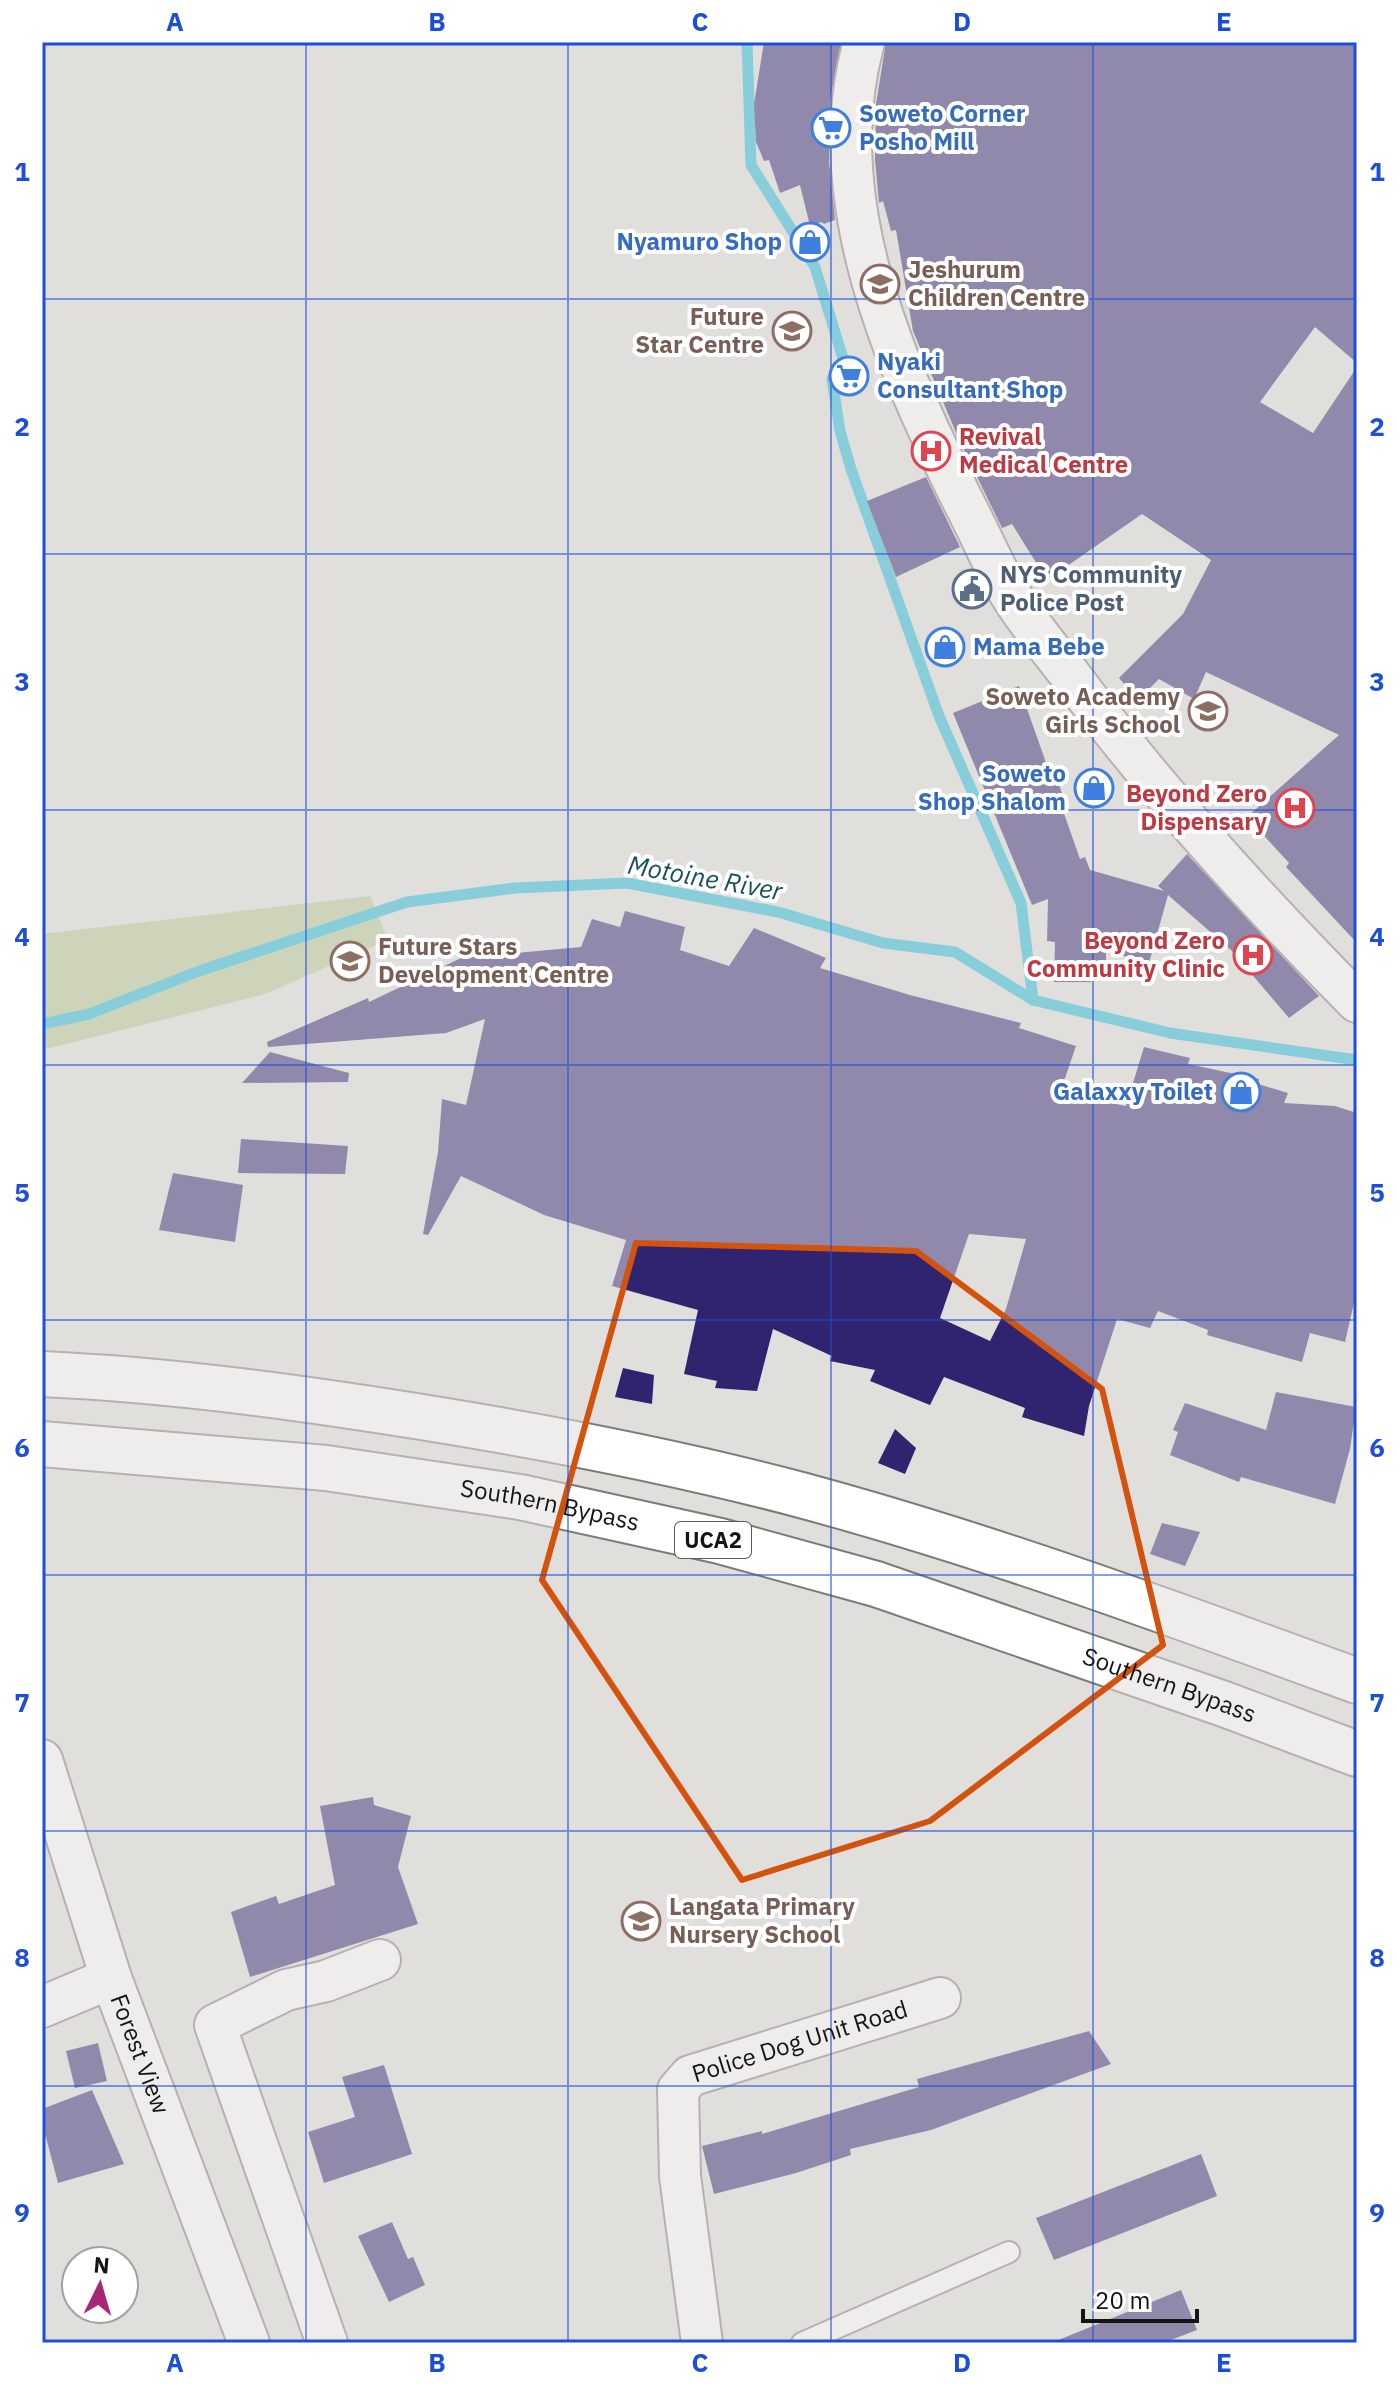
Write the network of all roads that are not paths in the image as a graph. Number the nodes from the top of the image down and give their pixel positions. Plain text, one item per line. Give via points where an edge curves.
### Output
1 (864, 42) edge
2 (1357, 1002) edge
3 (42, 1374) edge
4 (42, 1444) edge
5 (1357, 1681) edge
6 (1357, 1754) edge
7 (42, 1760) edge
8 (380, 1960) dead end
9 (111, 1978) junction
10 (940, 1998) dead end
11 (42, 2007) edge
12 (1009, 2252) dead end
13 (249, 2343) edge
14 (327, 2343) edge
15 (702, 2343) edge
16 (802, 2343) edge

1 - 2 street via 851,101 851,145 855,199 870,269 927,429 1005,583 1122,745 1281,925
3 - 5 highway via 301,1398 669,1463 802,1495 960,1544
4 - 6 highway, Southern Bypass / UCA2 via 326,1468 520,1497 720,1541 876,1584
7 - 9 street, Forest View
8 - 14 street via 286,1990 215,2025
9 - 11 street
9 - 13 street, Forest View
10 - 15 street, Police Dog Unit Road via 690,2076 678,2090 680,2176
12 - 16 lane

